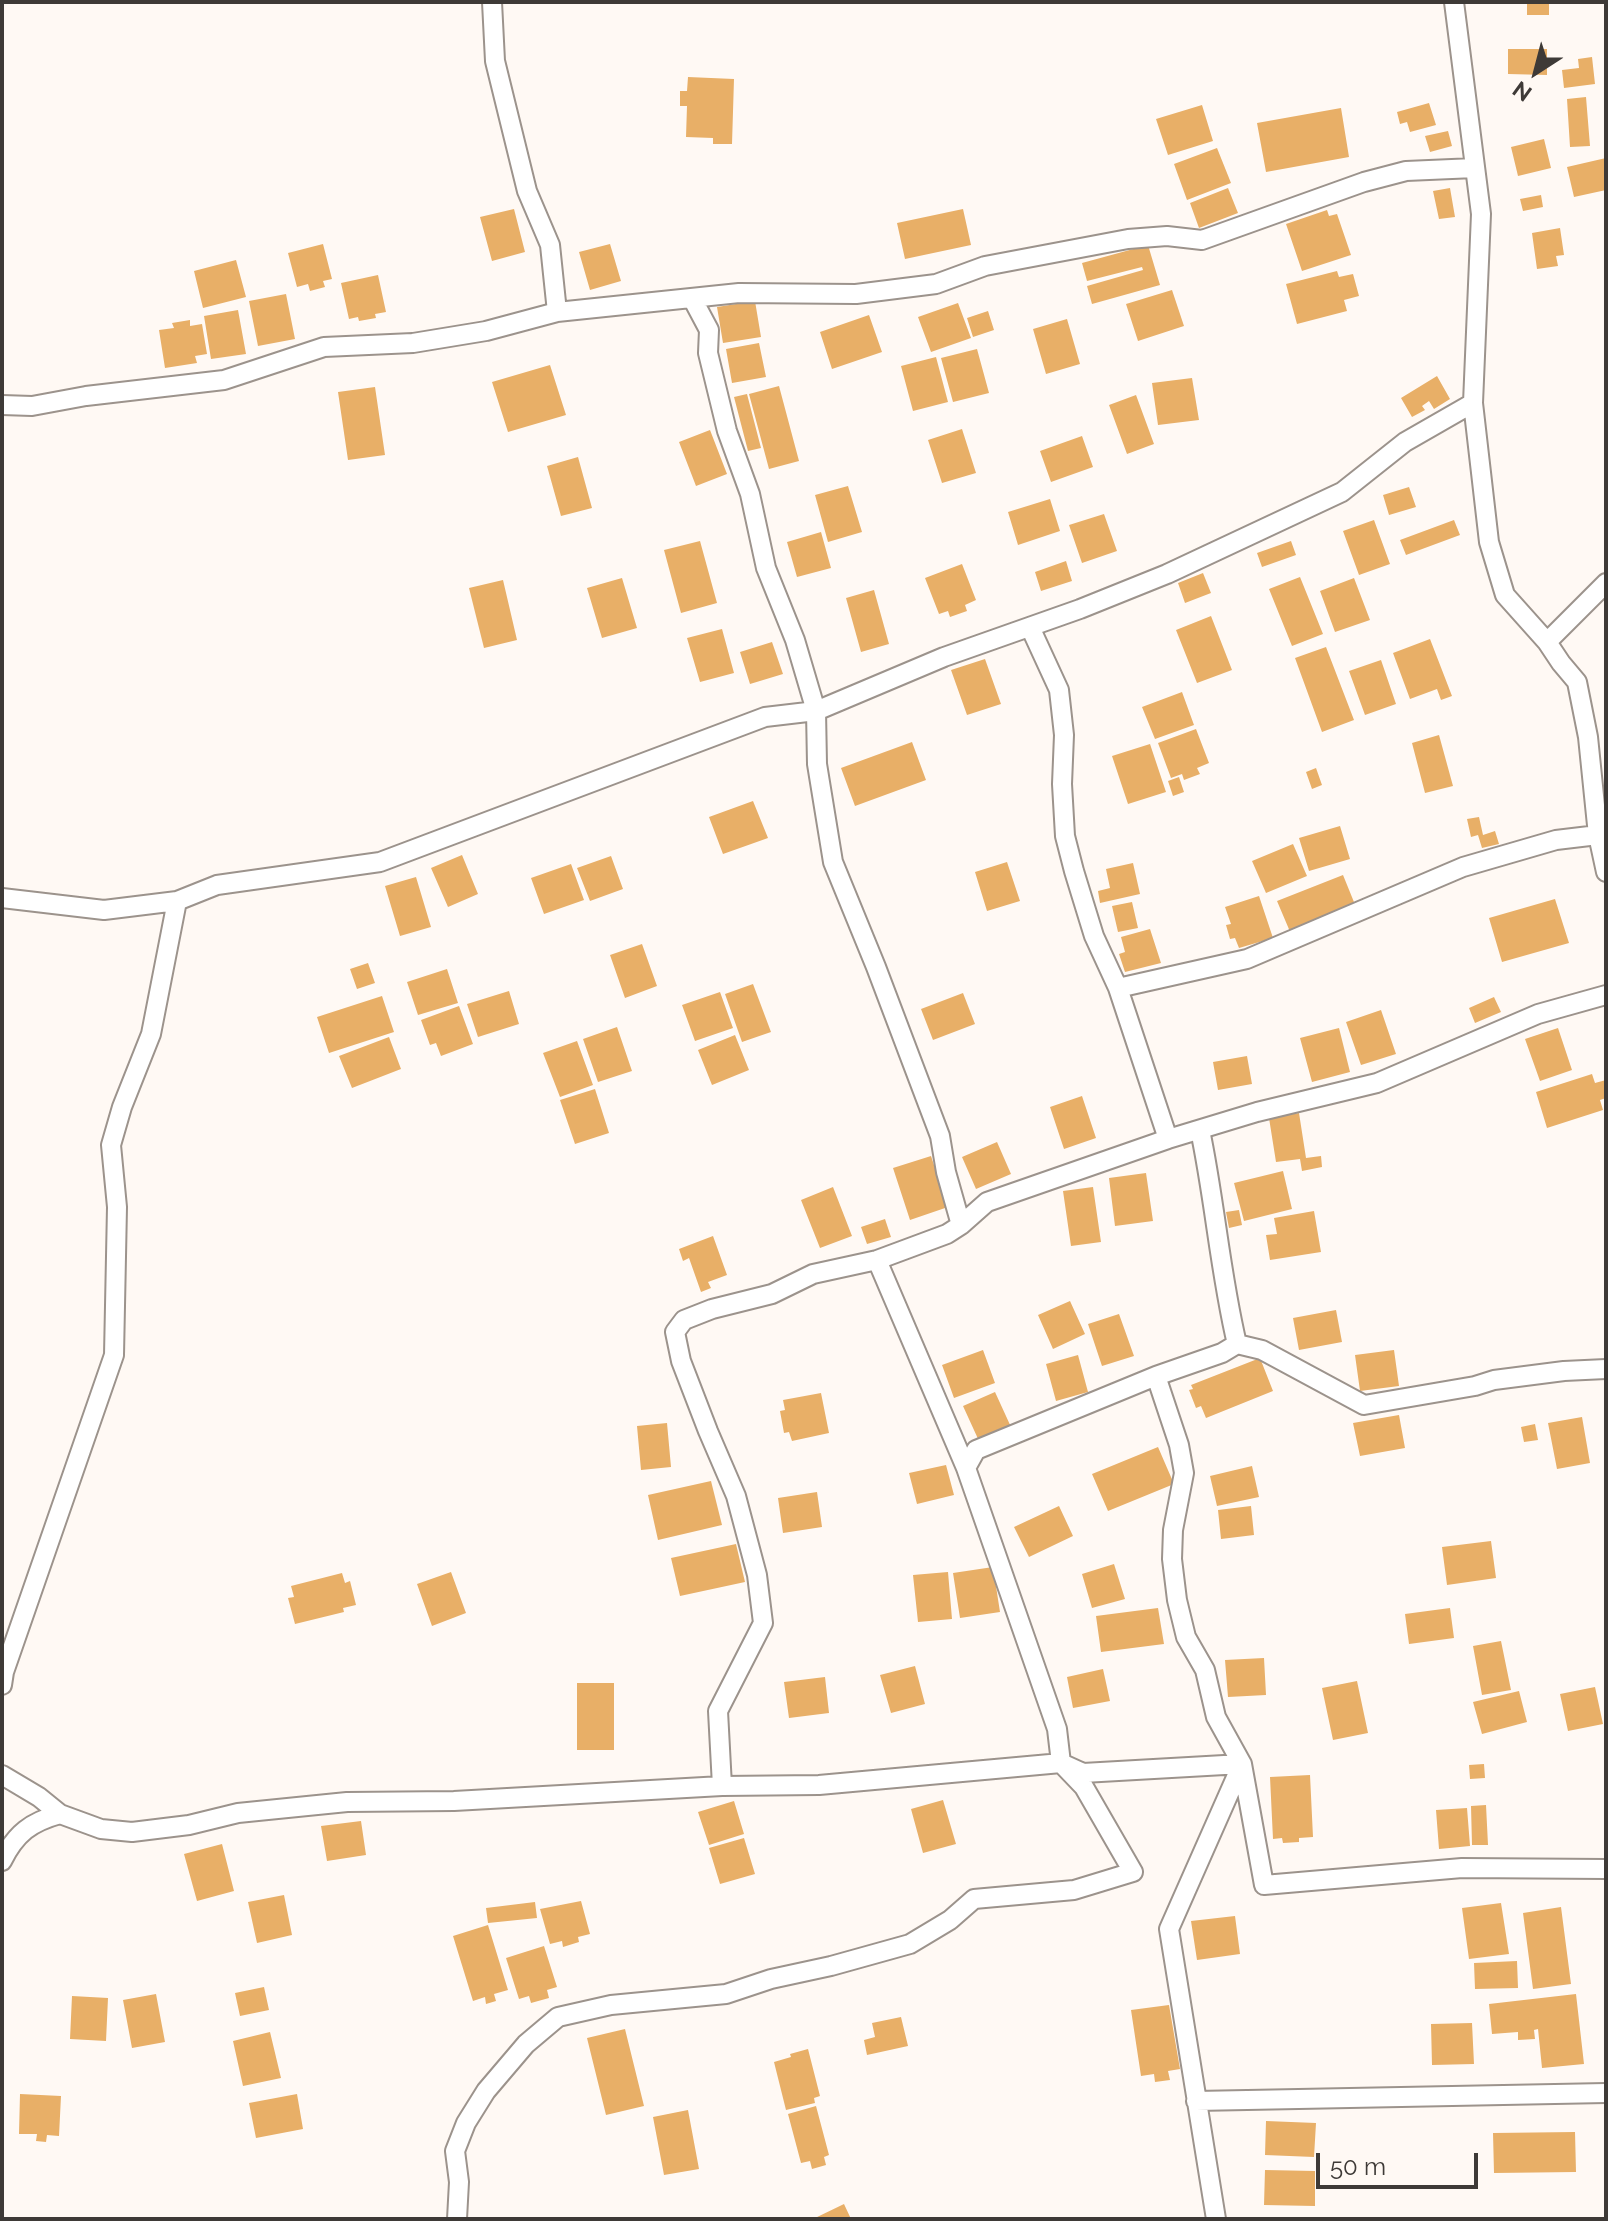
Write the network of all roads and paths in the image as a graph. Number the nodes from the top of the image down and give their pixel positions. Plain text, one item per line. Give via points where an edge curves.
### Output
1 (492, 2) edge
2 (1454, 2) edge
3 (1475, 168) junction
4 (692, 298) junction
5 (557, 312) junction
6 (1473, 403) junction
7 (2, 405) edge
8 (1606, 583) edge
9 (1030, 627) junction
10 (1547, 642) junction
11 (816, 711) junction
12 (1598, 835) junction
13 (1606, 872) edge
14 (2, 898) edge
15 (177, 901) junction
16 (1118, 988) junction
17 (1606, 995) edge
18 (1200, 1130) junction
19 (1168, 1139) junction
20 (961, 1225) junction
21 (877, 1260) junction
22 (1237, 1344) junction
23 (1606, 1369) edge
24 (1156, 1376) junction
25 (966, 1468) junction
26 (2, 1685) edge
27 (1061, 1763) junction
28 (1242, 1764) junction
29 (2, 1775) edge
30 (722, 1786) junction
31 (60, 1814) junction
32 (2, 1861) edge
33 (1606, 1869) edge
34 (1606, 2093) edge
35 (1196, 2101) junction
36 (457, 2219) edge
37 (1216, 2219) edge

1 - 5 street via 495,61 527,191 550,245
2 - 3 street
3 - 4 street via 1406,171 1364,182 1202,240 1128,239 985,266 936,284 856,294
3 - 6 street via 1481,214
4 - 5 street
4 - 11 street via 709,330 708,353 727,431 750,494 766,568
5 - 7 street via 413,343 324,347 224,380 32,406
6 - 9 street via 1405,442 1342,492 1167,574
6 - 10 street via 1489,542 1505,595
8 - 10 street
9 - 11 street
9 - 16 street via 1059,690 1065,836 1094,936
10 - 12 street via 1577,682
11 - 15 street via 765,717 380,862 217,885
11 - 20 street via 817,764 833,862 940,1136
12 - 13 street
12 - 16 street via 1556,840 1463,867 1247,959
14 - 15 street via 104,910
15 - 26 street via 151,1034 111,1145 117,1207 114,1355
16 - 19 street
17 - 18 street via 1538,1014 1377,1083
18 - 19 street
18 - 22 street
19 - 20 street via 987,1202
20 - 21 street
21 - 25 street
21 - 30 street via 813,1274 772,1294 712,1309 684,1320 675,1332 681,1361 736,1496 757,1575 763,1623 718,1711
22 - 23 street via 1262,1350 1364,1405 1494,1380
22 - 24 street
24 - 25 street via 976,1450
24 - 28 street via 1184,1473 1173,1530 1177,1600 1186,1637 1205,1670 1216,1717
25 - 27 street via 1057,1729
27 - 28 street via 1083,1773
27 - 30 street via 819,1785
27 - 36 street via 1084,1787 1133,1872 1074,1890 974,1899 910,1944 726,1994 611,2005 558,2017 526,2044 466,2123 455,2151
28 - 33 street via 1264,1885 1462,1868
28 - 35 street via 1169,1929
29 - 31 street
30 - 31 street via 347,1802 238,1813 132,1832 101,1829
31 - 32 street via 37,1820 11,1842
34 - 35 street
35 - 37 street

